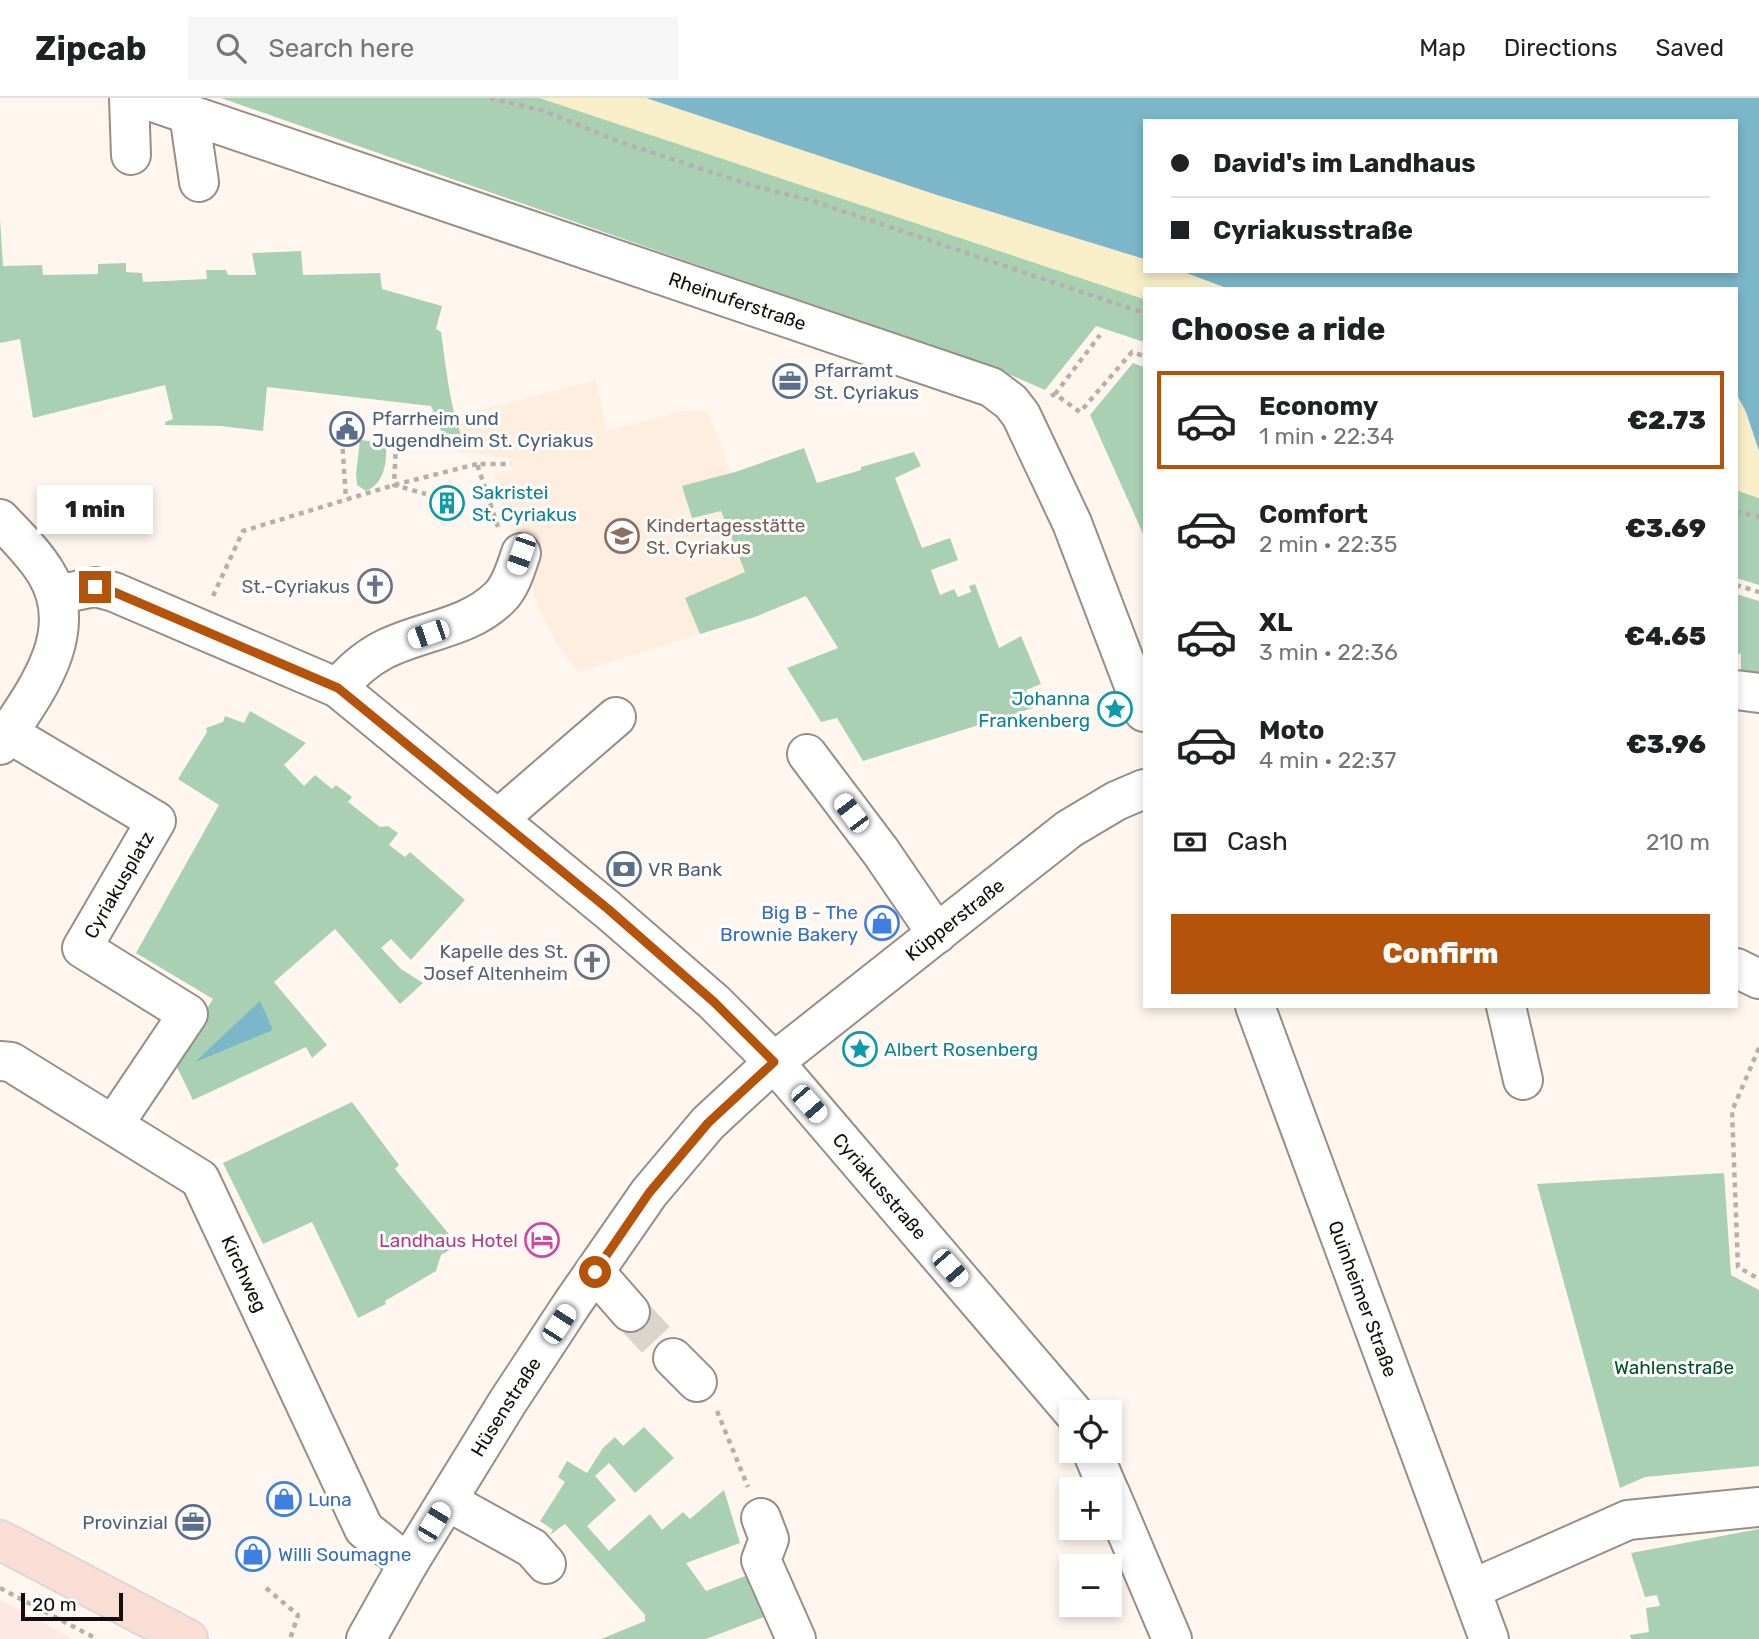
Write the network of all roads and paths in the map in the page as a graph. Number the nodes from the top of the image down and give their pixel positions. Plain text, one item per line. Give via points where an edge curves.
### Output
1 (129, 98) edge
2 (141, 98) edge
3 (490, 98) edge
4 (189, 114) junction
5 (131, 155) dead end
6 (199, 181) dead end
7 (1143, 313) edge
8 (1100, 335) dead end
9 (1143, 356) edge
10 (1055, 394) junction
11 (1021, 415) junction
12 (342, 439) dead end
13 (396, 444) dead end
14 (477, 464) junction
15 (511, 464) dead end
16 (394, 485) junction
17 (426, 494) dead end
18 (346, 499) junction
19 (1738, 512) edge
20 (1759, 517) edge
21 (0, 519) edge
22 (517, 565) joint
23 (1738, 586) edge
24 (1759, 592) edge
25 (56, 595) junction
26 (198, 629) junction
27 (338, 688) junction
28 (1738, 690) edge
29 (1759, 692) edge
30 (1143, 709) edge
31 (617, 717) dead end
32 (4, 739) edge
33 (807, 754) dead end
34 (1143, 789) edge
35 (498, 819) junction
36 (937, 934) junction
37 (1738, 969) edge
38 (1759, 979) edge
39 (1256, 1008) edge
40 (1506, 1008) edge
41 (1759, 1048) edge
42 (0, 1061) edge
43 (774, 1062) junction
44 (1523, 1080) dead end
45 (114, 1124) junction
46 (595, 1272) junction
47 (1759, 1279) edge
48 (630, 1312) tunnel mouth
49 (694, 1381) dead end
50 (1063, 1400) edge
51 (447, 1501) junction
52 (1759, 1507) edge
53 (761, 1518) joint
54 (1122, 1522) edge
55 (0, 1540) edge
56 (546, 1563) dead end
57 (408, 1564) junction
58 (0, 1588) edge
59 (266, 1588) dead end
60 (1472, 1588) junction
61 (97, 1639) edge
62 (188, 1639) edge
63 (290, 1639) edge
64 (366, 1639) edge
65 (796, 1639) edge
66 (1172, 1639) edge
67 (1489, 1639) edge

1 - 5 street
2 - 4 street, Rheinuferstraße
3 - 7 path via 544,111 620,142 813,201
4 - 6 street
4 - 11 street, Rheinuferstraße via 991,387
8 - 10 path
9 - 10 path via 1132,352 1080,412
10 - 11 path
11 - 30 street, Rheinuferstraße via 1072,523
12 - 18 path
13 - 16 path
14 - 15 path
14 - 16 path
14 - 22 path
16 - 17 path
16 - 18 path
18 - 26 path via 243,531
19 - 20 path
21 - 25 street via 47,574
22 - 27 street via 502,596 472,619 383,650 351,672
23 - 24 path
25 - 26 street, Cyriakusstraße via 95,587
25 - 32 street, Cyriakusplatz via 57,646 46,676
26 - 27 street, Cyriakusstraße
27 - 35 street, Cyriakusstraße
28 - 29 street
31 - 35 street
32 - 45 street, Cyriakusplatz via 156,821 82,948 188,1014
33 - 36 street
34 - 36 street, Küpperstraße via 1069,829
35 - 43 street, Cyriakusstraße via 714,1002
36 - 43 street, Küpperstraße
37 - 38 street
39 - 60 street, Quinheimer Straße
40 - 44 street
41 - 47 path via 1732,1111 1738,1267
42 - 45 street, Kirchweg via 11,1062
43 - 46 street, Hüsenstraße via 708,1123 649,1193
43 - 50 street, Cyriakusstraße
45 - 57 street, Kirchweg via 200,1179 364,1530
46 - 48 street
46 - 51 street, Hüsenstraße
49 - 53 path
51 - 56 street via 533,1548
51 - 57 street, Hüsenstraße
52 - 60 street via 1628,1520
53 - 65 street via 769,1539 761,1560
54 - 66 street
55 - 62 main road
57 - 64 street, Hüsenstraße
58 - 61 path
59 - 63 path via 298,1615
60 - 67 street, Quinheimer Straße

